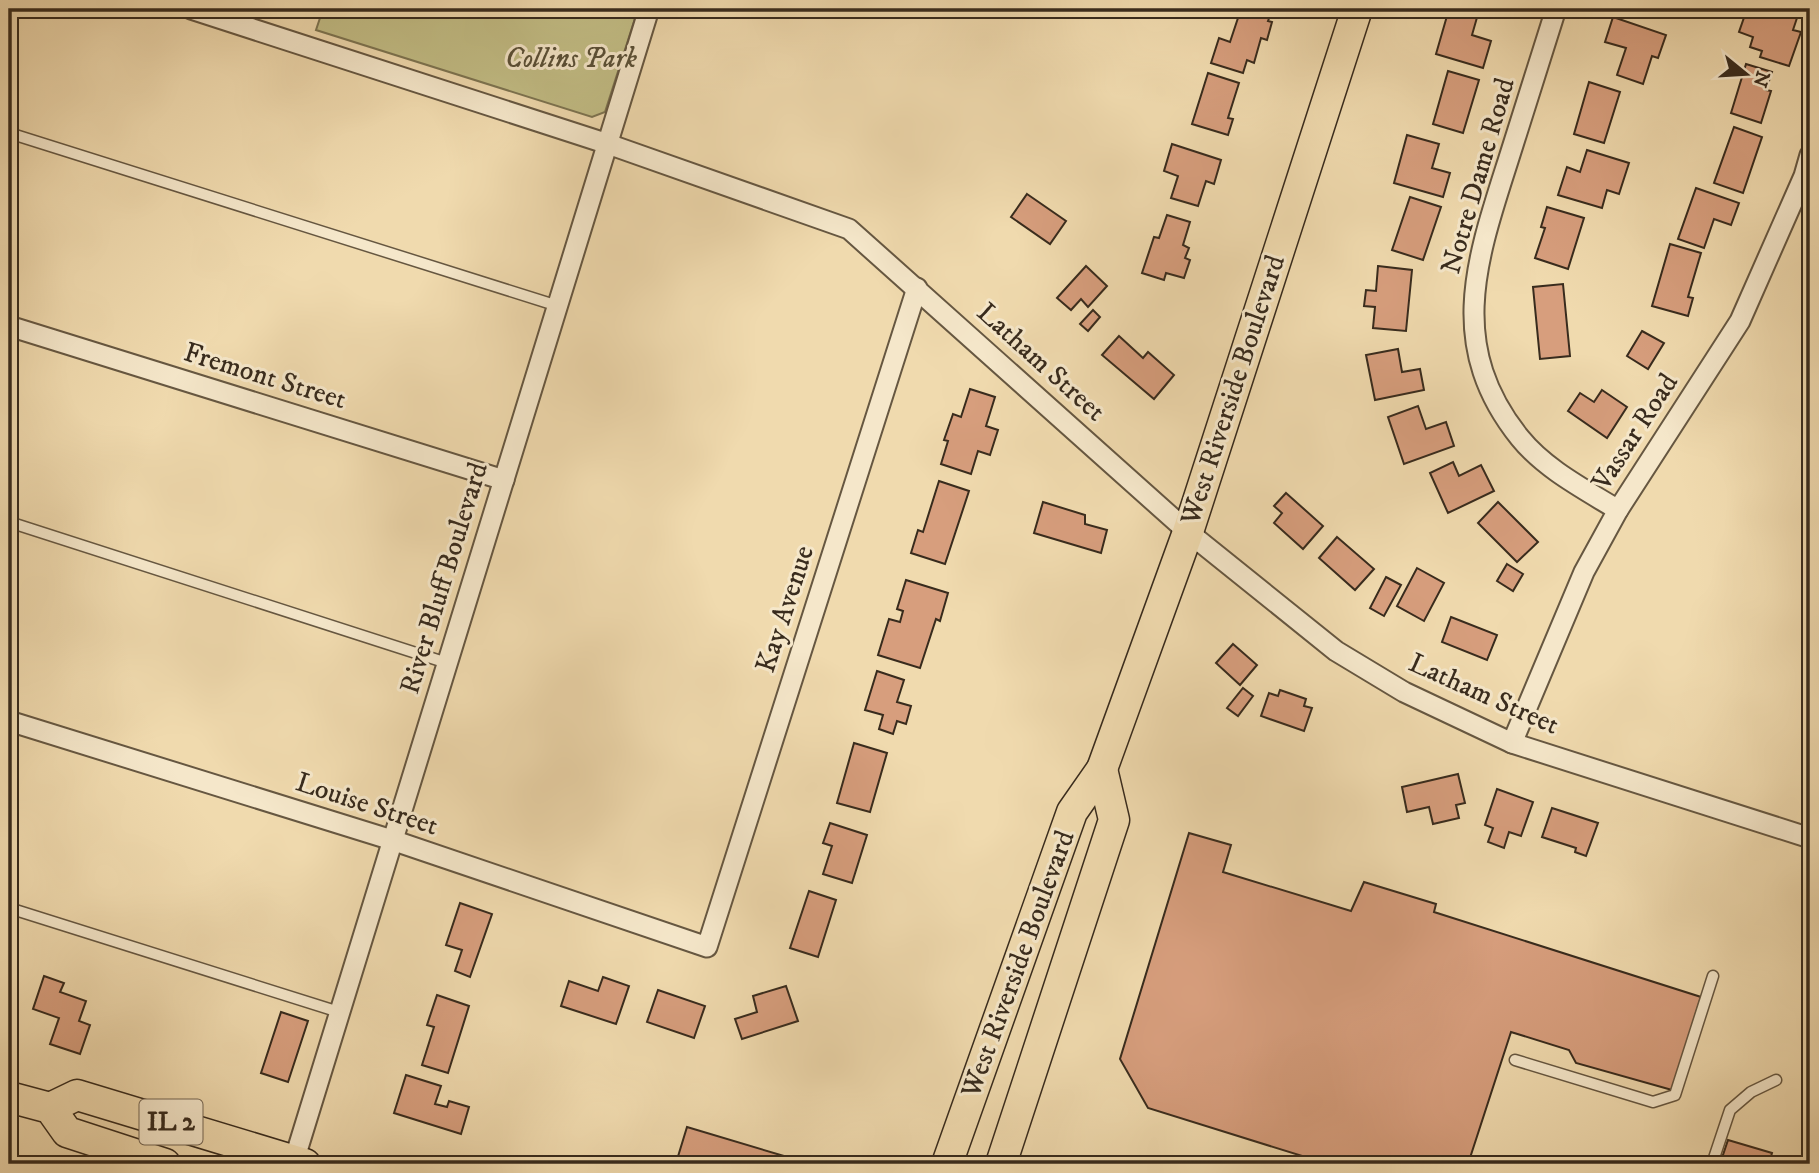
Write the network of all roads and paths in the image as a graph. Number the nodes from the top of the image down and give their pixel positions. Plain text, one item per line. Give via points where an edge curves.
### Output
1 (191, 9) edge
2 (649, 9) edge
3 (1357, 9) edge
4 (1556, 9) edge
5 (9, 133) edge
6 (608, 144) junction
7 (1810, 155) edge
8 (917, 288) junction
9 (558, 306) junction
10 (9, 326) edge
11 (504, 480) junction
12 (1618, 510) junction
13 (9, 522) edge
14 (1188, 532) junction
15 (447, 663) junction
16 (9, 721) edge
17 (1512, 743) junction
18 (1102, 769) junction
19 (1810, 838) edge
20 (392, 840) junction
21 (9, 908) edge
22 (707, 947) joint
23 (1713, 976) dead end
24 (339, 1012) junction
25 (1515, 1060) dead end
26 (1776, 1080) dead end
27 (9, 1097) edge
28 (50, 1108) junction
29 (297, 1163) edge
30 (165, 1164) edge
31 (947, 1164) edge
32 (1001, 1164) edge
33 (1712, 1164) edge

1 - 6 street, Latham Street
2 - 6 street, River Bluff Boulevard
3 - 14 main road, West Riverside Boulevard
4 - 12 street, Notre Dame Road via 1479,254 1474,335 1499,409 1521,439 1552,468
5 - 9 lane
6 - 8 street, Latham Street via 849,229
6 - 9 street, River Bluff Boulevard
7 - 12 street, Vassar Road via 1740,321
8 - 14 street, Latham Street
8 - 22 street, Kay Avenue
9 - 11 street, River Bluff Boulevard
10 - 11 street, Fremont Street
11 - 15 street, River Bluff Boulevard
12 - 17 street, Vassar Road via 1584,572
13 - 15 lane
14 - 17 street, Latham Street via 1336,651 1404,692
14 - 18 main road, West Riverside Boulevard
15 - 20 street, River Bluff Boulevard
16 - 20 street, Louise Street
17 - 19 street, Latham Street
18 - 31 main road, West Riverside Boulevard via 1072,813
18 - 32 main road, West Riverside Boulevard via 1114,820
20 - 22 street, Louise Street
20 - 24 street, River Bluff Boulevard
21 - 24 lane
23 - 25 lane via 1675,1095 1653,1102
24 - 29 street, River Bluff Boulevard
26 - 33 lane via 1751,1092 1730,1110
27 - 28 main road
28 - 29 main road, IL 2 via 77,1094
28 - 30 main road, IL 2 via 68,1132

